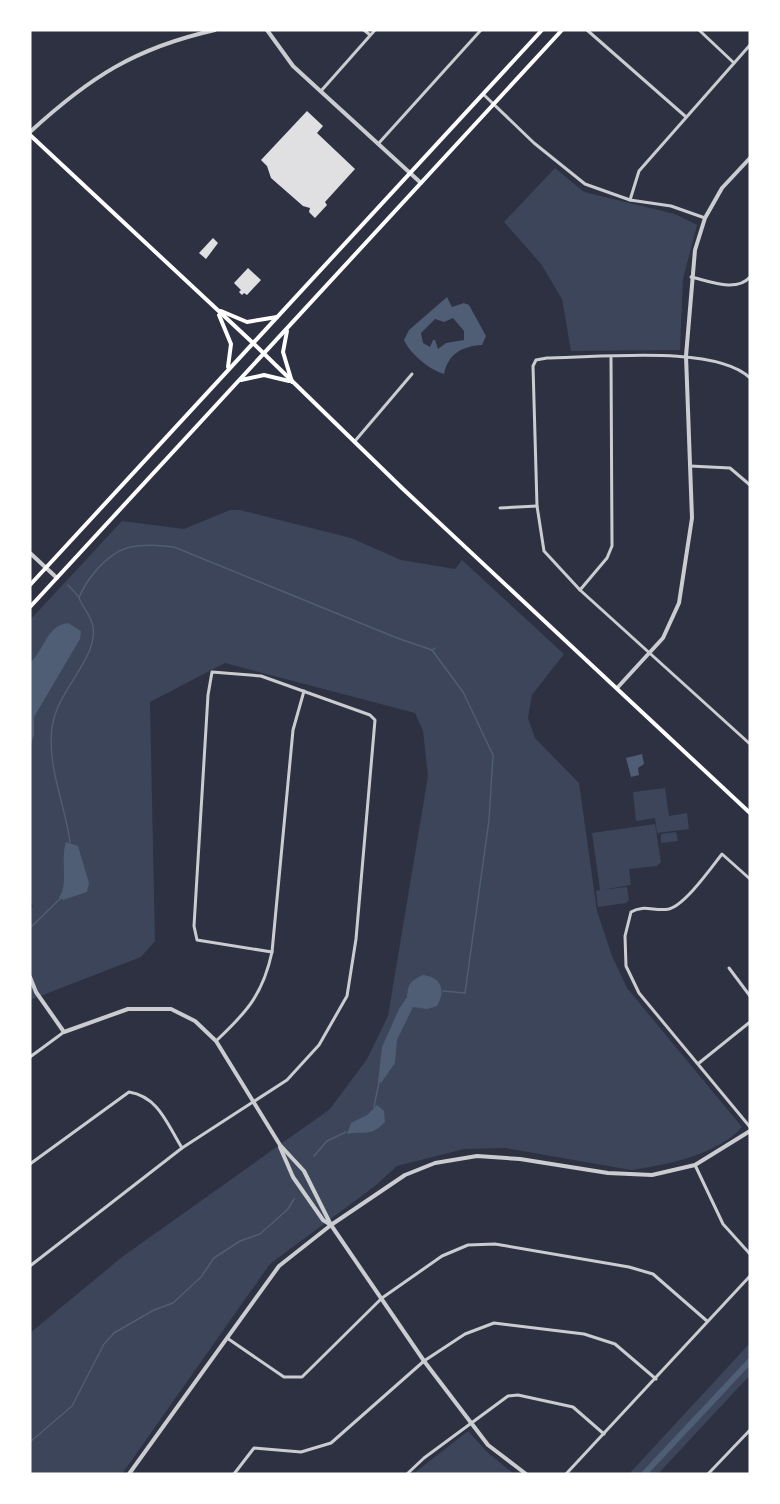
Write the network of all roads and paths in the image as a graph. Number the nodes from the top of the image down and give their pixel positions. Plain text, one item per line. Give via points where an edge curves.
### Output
1 (189, 30) edge
2 (215, 30) edge
3 (267, 30) edge
4 (364, 30) edge
5 (375, 30) edge
6 (481, 30) edge
7 (542, 30) edge
8 (562, 30) edge
9 (587, 30) edge
10 (699, 30) edge
11 (190, 36) junction
12 (370, 36) junction
13 (750, 45) edge
14 (734, 63) junction
15 (321, 91) junction
16 (483, 94) junction
17 (493, 104) junction
18 (685, 116) junction
19 (30, 133) edge
20 (378, 144) junction
21 (750, 158) edge
22 (410, 173) junction
23 (421, 183) junction
24 (630, 200) junction
25 (705, 218) junction
26 (691, 277) junction
27 (750, 277) edge
28 (214, 307) junction
29 (278, 317) junction
30 (289, 326) junction
31 (253, 343) junction
32 (263, 354) junction
33 (686, 356) junction
34 (611, 358) junction
35 (227, 370) junction
36 (412, 374) dead end
37 (750, 378) edge
38 (238, 381) junction
39 (292, 382) junction
40 (353, 442) junction
41 (690, 466) junction
42 (750, 485) edge
43 (537, 506) junction
44 (500, 508) dead end
45 (30, 553) edge
46 (46, 568) junction
47 (57, 578) junction
48 (30, 585) edge
49 (580, 590) junction
50 (30, 607) edge
51 (650, 653) junction
52 (618, 687) junction
53 (304, 691) junction
54 (750, 744) edge
55 (750, 813) edge
56 (750, 879) edge
57 (272, 952) junction
58 (729, 968) dead end
59 (30, 977) edge
60 (30, 988) edge
61 (36, 992) junction
62 (750, 996) edge
63 (750, 1022) edge
64 (64, 1032) junction
65 (216, 1041) junction
66 (30, 1057) edge
67 (699, 1063) junction
68 (254, 1103) junction
69 (750, 1129) edge
70 (280, 1145) junction
71 (182, 1149) junction
72 (30, 1164) edge
73 (694, 1165) junction
74 (331, 1225) junction
75 (750, 1254) edge
76 (30, 1266) edge
77 (750, 1276) edge
78 (382, 1299) junction
79 (708, 1321) junction
80 (226, 1338) junction
81 (424, 1361) junction
82 (656, 1379) junction
83 (472, 1424) junction
84 (750, 1430) edge
85 (604, 1434) junction
86 (131, 1472) edge
87 (138, 1474) edge
88 (234, 1474) edge
89 (406, 1474) edge
90 (526, 1474) edge
91 (566, 1474) edge
92 (708, 1474) edge

1 - 11 street
2 - 11 street
3 - 15 street via 293,66
4 - 12 street
5 - 12 street
6 - 20 street
7 - 16 main road
8 - 17 main road
9 - 18 street
10 - 14 street
11 - 19 street via 141,52 106,71 70,95
12 - 15 street
13 - 14 street
14 - 18 street
15 - 20 street
16 - 17 street
16 - 22 main road
17 - 23 main road
17 - 24 street via 585,184
18 - 24 street via 639,171
19 - 28 main road
20 - 22 street
21 - 25 street via 722,188
22 - 23 street
22 - 29 main road
23 - 30 main road
24 - 25 street via 671,206
25 - 26 street
26 - 27 street via 734,286
26 - 33 street
28 - 29 main road via 247,322
28 - 31 main road
28 - 35 main road via 231,344
29 - 31 main road
30 - 32 main road
30 - 39 main road via 283,352
31 - 32 main road
31 - 35 main road
32 - 38 main road
32 - 39 main road
33 - 34 street
33 - 37 street via 728,363
33 - 41 street
34 - 43 street via 536,360 533,366
34 - 49 street via 612,546 607,558
35 - 46 main road
36 - 40 street
38 - 39 main road via 276,375
38 - 47 main road
39 - 40 main road
40 - 52 main road
41 - 42 street via 730,468
41 - 51 street via 692,518 679,603 663,638
43 - 44 street
43 - 49 street via 544,551
45 - 46 street
46 - 47 street
46 - 48 main road
47 - 50 main road
49 - 51 street
51 - 52 street
51 - 54 street
52 - 55 main road
53 - 57 street via 293,730
53 - 57 street via 261,676 212,672 208,695 194,926 197,940
53 - 68 street via 375,720 356,939 347,996 319,1045 287,1080
56 - 67 street via 722,854 680,904 668,909 639,907 631,912 625,936 626,966 639,993
57 - 65 street via 266,979 242,1016
58 - 62 street
59 - 61 street
60 - 61 street
61 - 64 street
63 - 67 street
64 - 65 street via 128,1009 171,1009 195,1021
64 - 66 street
65 - 68 street
67 - 69 street
68 - 70 street
68 - 71 street
69 - 73 street
70 - 74 street via 304,1172
70 - 74 street via 293,1177 323,1220
71 - 72 street via 153,1102 145,1095 129,1092
71 - 76 street
73 - 74 street via 667,1173 629,1175 510,1158 455,1158 415,1170
73 - 75 street via 723,1224
74 - 78 street
74 - 80 street via 279,1266
77 - 79 street
78 - 79 street via 442,1256 468,1245 495,1244 653,1274
78 - 80 street via 297,1379 284,1377
78 - 81 street
79 - 82 street
80 - 86 street
81 - 82 street via 465,1334 494,1323 584,1334 615,1344
81 - 83 street
81 - 88 street via 331,1443 301,1452 254,1448
82 - 85 street
83 - 85 street via 500,1399 518,1395 573,1407
83 - 89 street
83 - 90 street via 488,1444
84 - 92 street
85 - 91 street
86 - 87 street

